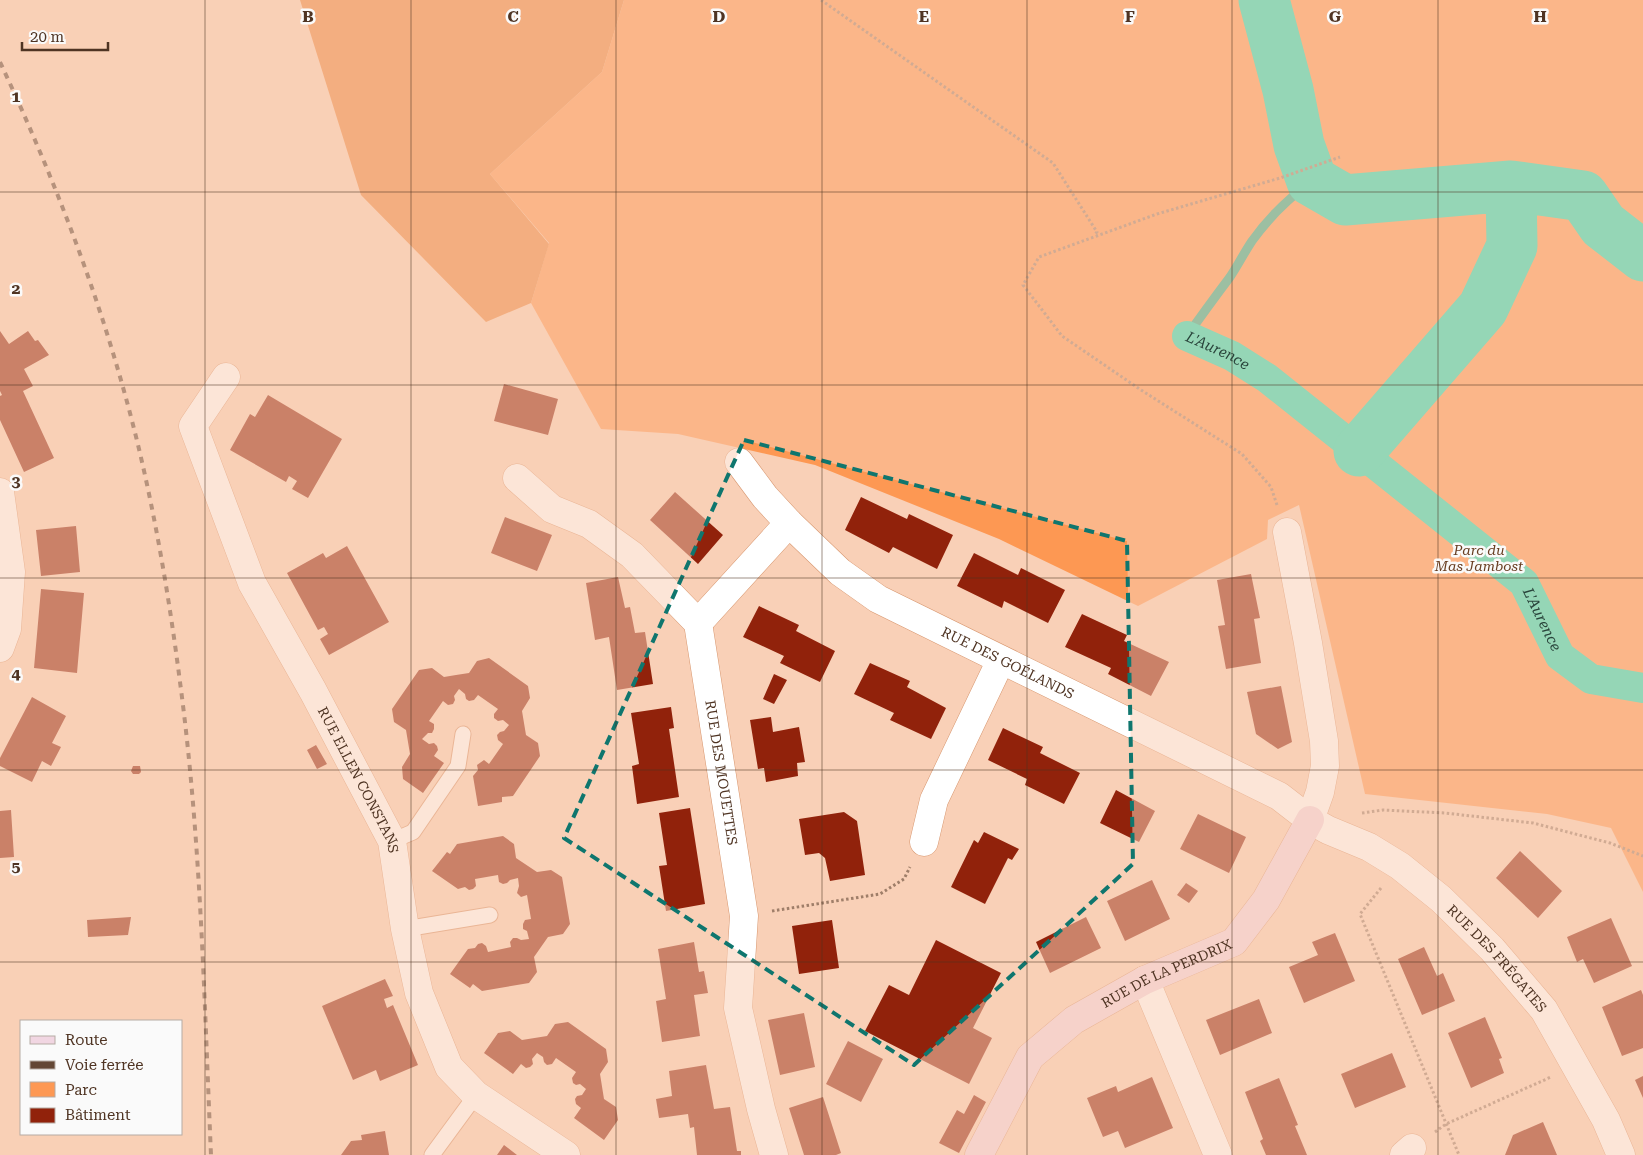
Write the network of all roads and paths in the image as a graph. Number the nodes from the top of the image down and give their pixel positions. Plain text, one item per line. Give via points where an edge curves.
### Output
1 (821, 0) edge
2 (1340, 157) dead end
3 (1094, 236) junction
4 (226, 377) dead end
5 (739, 462) dead end
6 (516, 478) dead end
7 (0, 492) edge
8 (789, 523) junction
9 (1287, 532) joint
10 (698, 623) junction
11 (0, 648) edge
12 (1001, 660) junction
13 (463, 734) dead end
14 (1355, 814) dead end
15 (1310, 820) junction
16 (392, 841) junction
17 (924, 842) joint
18 (1643, 856) edge
19 (1400, 866) junction
20 (490, 916) dead end
21 (744, 916) junction
22 (405, 929) junction
23 (1145, 980) junction
24 (1577, 1066) junction
25 (476, 1094) junction
26 (1446, 1124) junction
27 (1408, 1152) edge
28 (432, 1155) edge
29 (566, 1155) edge
30 (774, 1155) edge
31 (979, 1155) edge
32 (1218, 1155) edge
33 (1459, 1155) edge
34 (1620, 1155) edge

1 - 3 path via 1053,163 1097,232
2 - 3 path
3 - 9 path via 1039,258 1023,285 1062,336 1242,454 1271,487
4 - 16 street, RUE ELLEN CONSTANS via 193,426 252,583
5 - 8 street, RUE DES GOÉLANDS
6 - 10 street via 552,509 589,524 632,555
7 - 11 street via 11,572 7,630
8 - 10 street
8 - 12 street, RUE DES GOÉLANDS via 840,572 878,599
9 - 15 street, RUE DE LA PERDRIX via 1324,741 1325,766
10 - 21 street, RUE DES MOUETTES
12 - 15 street, RUE DES GOÉLANDS via 1279,796
12 - 17 street via 934,800
13 - 16 lane via 458,766 413,832
14 - 18 path via 1383,810 1533,822 1610,843
15 - 19 street, RUE DES FRÉGATES via 1369,847
15 - 23 street, RUE DE LA PERDRIX via 1266,900 1234,942
16 - 22 street, RUE ELLEN CONSTANS
17 - 21 path via 904,879 880,894
19 - 24 street, RUE DES FRÉGATES via 1441,899 1492,949 1544,1010
19 - 26 path via 1360,914
20 - 22 lane
21 - 30 street, RUE DES MOUETTES via 738,1008
22 - 25 street, RUE ELLEN CONSTANS via 419,993 449,1067
23 - 31 street, RUE DE LA PERDRIX via 1074,1020 1030,1058
23 - 32 street
24 - 26 path
24 - 34 street, RUE DES FRÉGATES via 1606,1120
25 - 28 lane
25 - 29 street, RUE ELLEN CONSTANS
26 - 27 path
26 - 33 path

